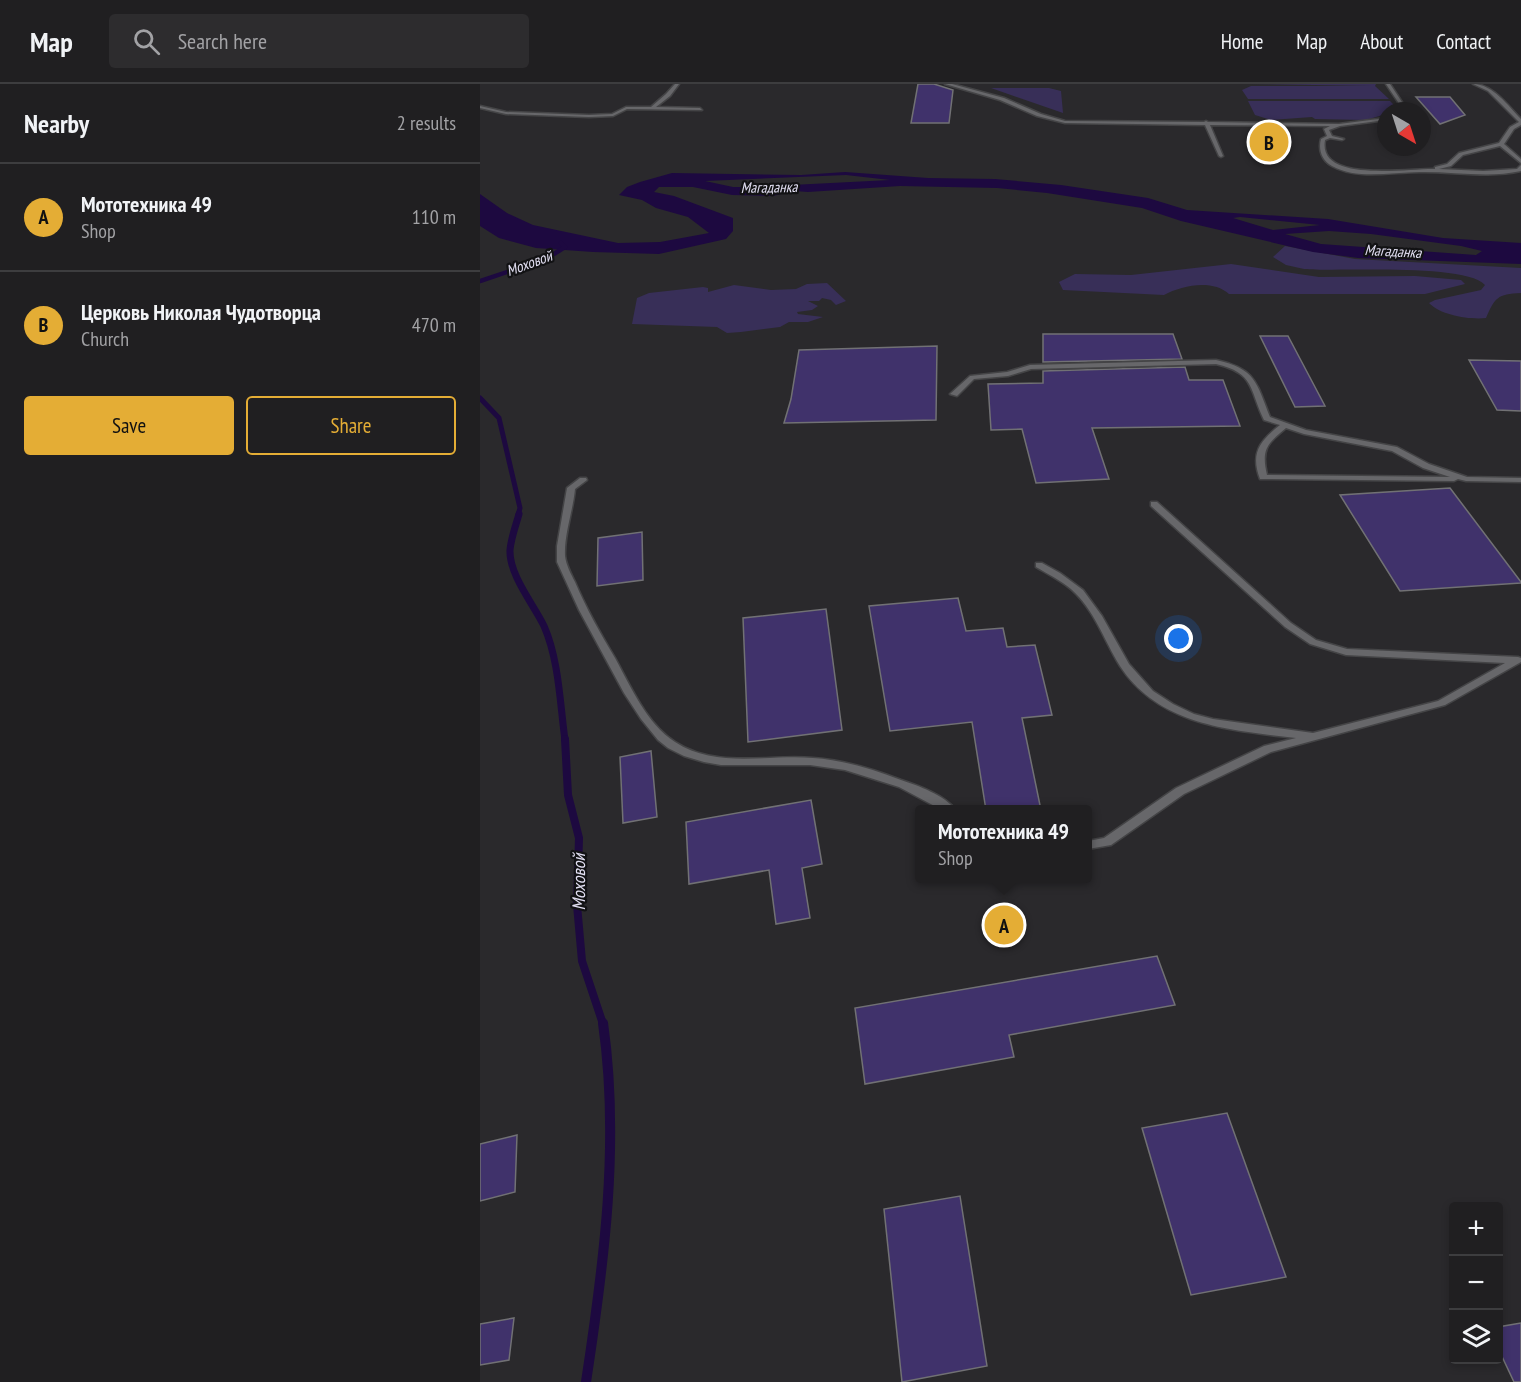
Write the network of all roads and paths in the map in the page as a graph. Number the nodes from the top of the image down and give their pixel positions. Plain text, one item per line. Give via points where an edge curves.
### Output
1 (677, 84) edge
2 (947, 84) edge
3 (1388, 84) edge
4 (1475, 84) edge
5 (1400, 102) edge
6 (480, 107) edge
7 (652, 108) junction
8 (699, 109) dead end
9 (1377, 120) edge
10 (1206, 122) junction
11 (1521, 122) edge
12 (1339, 125) junction
13 (1330, 136) junction
14 (1342, 140) dead end
15 (1501, 144) junction
16 (1221, 156) dead end
17 (1521, 164) edge
18 (1428, 170) junction
19 (954, 394) dead end
20 (1285, 425) junction
21 (1466, 479) junction
22 (583, 480) dead end
23 (1521, 480) edge
24 (1154, 504) dead end
25 (1039, 565) dead end
26 (1519, 660) edge
27 (1315, 736) junction
28 (944, 805) edge
29 (1092, 844) edge

1 - 7 lane
2 - 10 lane via 1065,122
3 - 5 lane
4 - 11 lane via 1489,90
6 - 7 lane via 506,113 589,116 613,115 626,108
7 - 8 lane
9 - 12 lane
10 - 12 lane
10 - 16 lane
11 - 15 lane
12 - 13 lane via 1326,129
13 - 14 lane
13 - 18 lane via 1323,139 1322,151 1333,165 1368,172
15 - 17 lane
15 - 18 lane via 1461,154 1449,165
17 - 18 lane via 1519,170 1503,172
19 - 20 lane via 972,377 1008,374 1030,367 1216,362 1237,366 1249,376 1267,418
20 - 21 lane via 1394,448 1426,466
20 - 21 lane via 1262,443 1258,456 1263,477
21 - 23 lane
22 - 28 lane via 571,488 561,558 581,608 652,728 691,756 813,761 865,771
24 - 26 lane via 1288,626 1313,642 1346,652
25 - 27 lane via 1070,583 1084,597 1132,675 1166,705 1203,722
26 - 27 lane via 1441,703
27 - 29 lane via 1268,749 1180,791 1107,842

